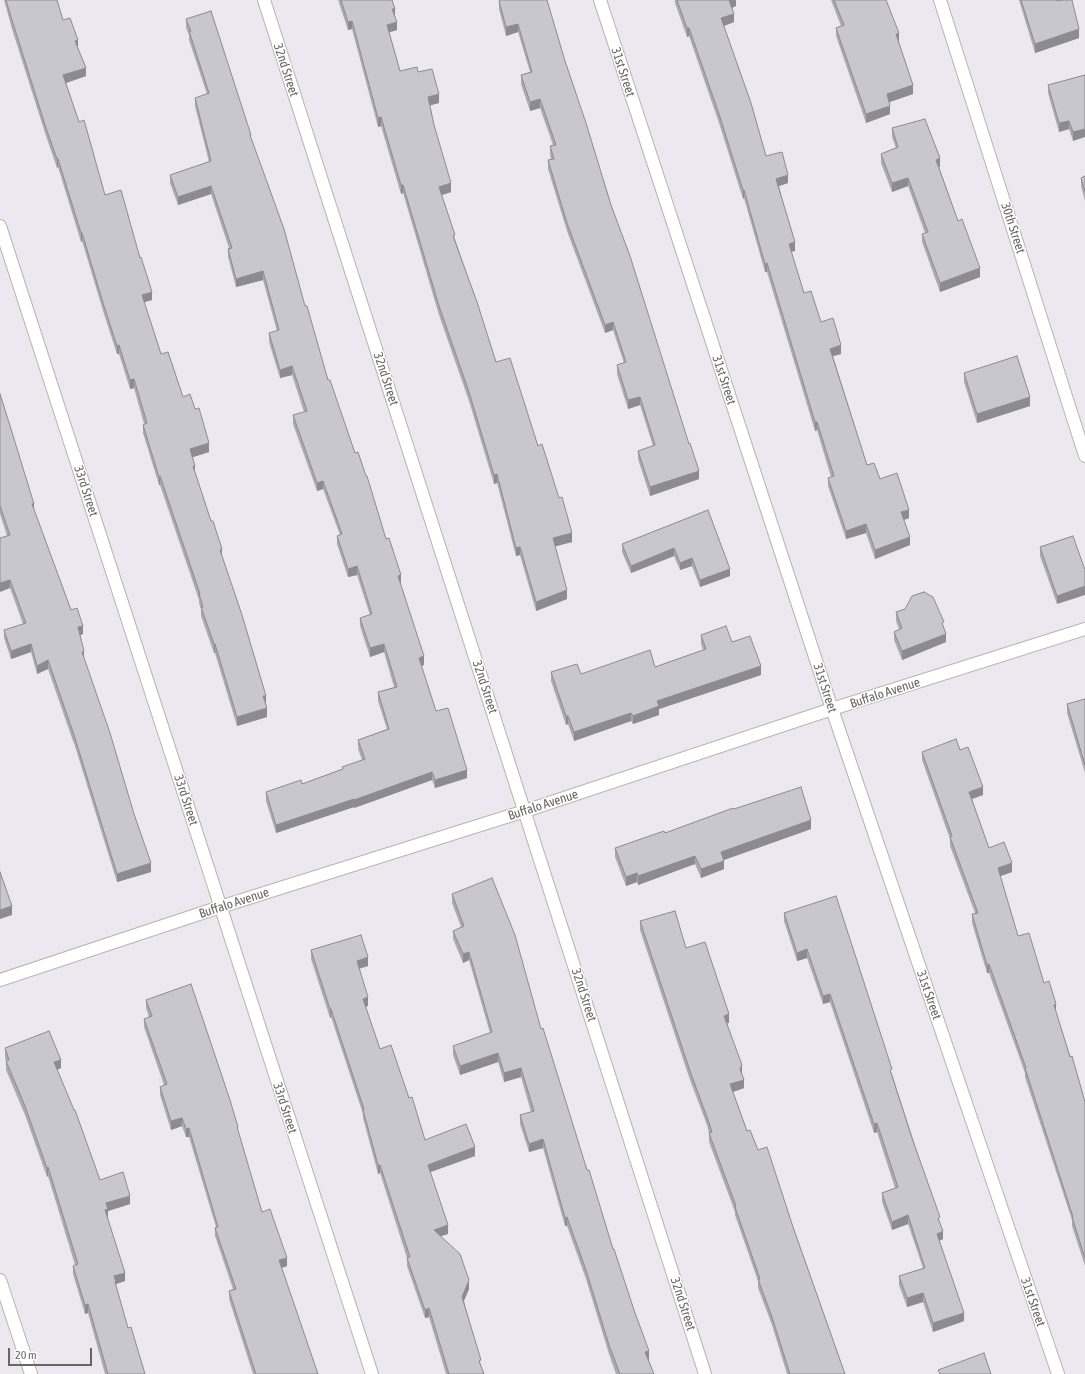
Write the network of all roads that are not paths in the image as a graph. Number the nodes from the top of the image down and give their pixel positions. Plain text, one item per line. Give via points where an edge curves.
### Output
1 (264, 0) edge
2 (600, 0) edge
3 (940, 0) edge
4 (0, 226) edge
5 (1085, 456) edge
6 (1085, 629) edge
7 (832, 709) junction
8 (525, 811) junction
9 (220, 907) junction
10 (0, 980) edge
11 (0, 1280) edge
12 (31, 1374) edge
13 (372, 1374) edge
14 (705, 1374) edge
15 (1058, 1374) edge

1 - 8 street, 32nd Street
2 - 7 street, 31st Street
3 - 5 street, 30th Street
4 - 9 street, 33rd Street
6 - 7 street, Buffalo Avenue
7 - 8 street, Buffalo Avenue
7 - 15 street, 31st Street
8 - 9 street, Buffalo Avenue
8 - 14 street, 32nd Street
9 - 10 street, Buffalo Avenue
9 - 13 street, 33rd Street
11 - 12 street

